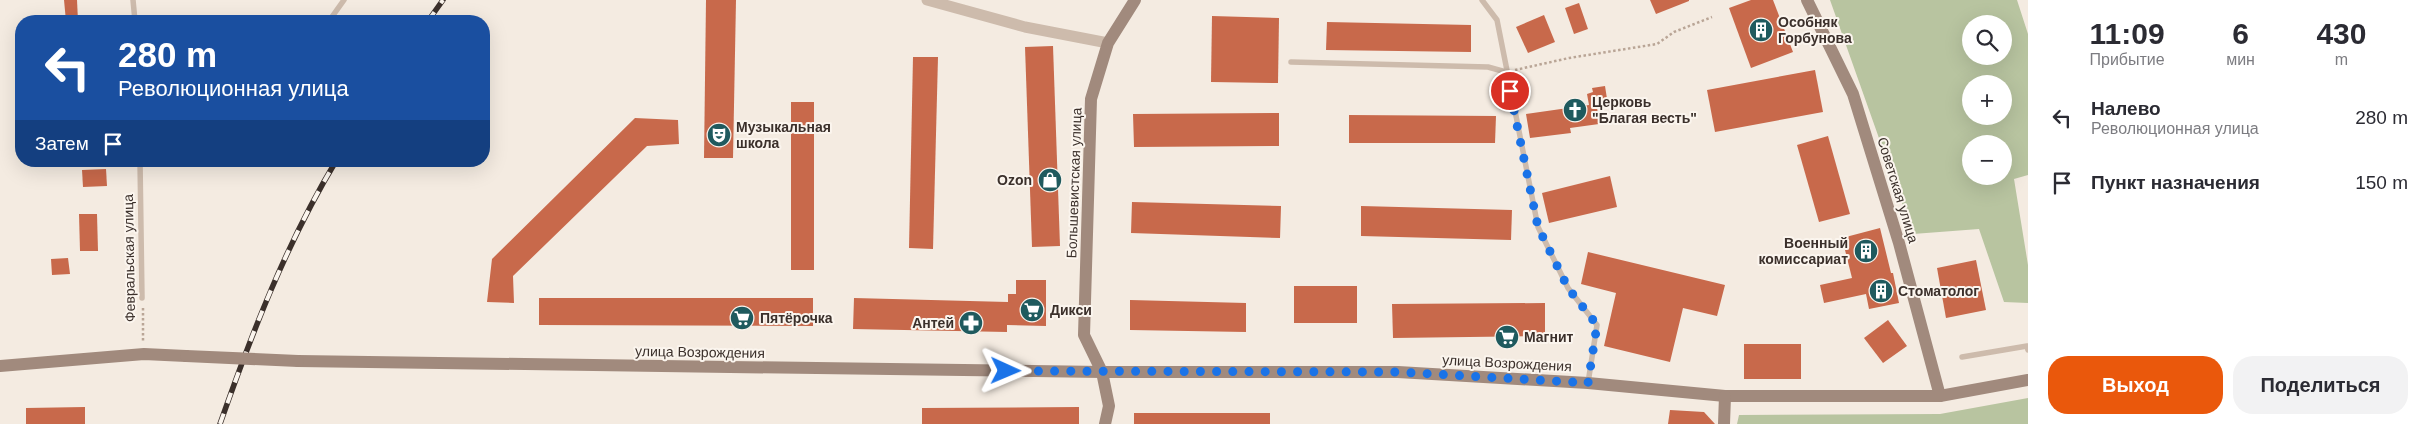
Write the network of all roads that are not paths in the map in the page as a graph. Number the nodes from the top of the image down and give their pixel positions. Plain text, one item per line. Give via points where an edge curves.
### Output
1 (134, 0) edge
2 (344, 0) edge
3 (927, 0) edge
4 (1135, 0) edge
5 (1482, 0) edge
6 (1807, 0) edge
7 (135, 15) edge
8 (333, 15) edge
9 (1108, 44) junction
10 (1291, 62) dead end
11 (1506, 72) junction
12 (140, 167) edge
13 (142, 298) road end
14 (2028, 350) edge
15 (1962, 357) dead end
16 (0, 366) edge
17 (1102, 372) junction
18 (2028, 380) edge
19 (1588, 383) junction
20 (1725, 396) junction
21 (1940, 396) junction
22 (1105, 424) edge
23 (1724, 424) edge

1 - 7 lane
2 - 8 lane
3 - 9 street via 1025,27
4 - 9 main road, Большевистская улица
5 - 11 lane via 1497,20
6 - 21 main road, Советская улица via 1853,94 1899,243
9 - 17 main road, Большевистская улица via 1091,99 1084,335
10 - 11 lane via 1488,67
11 - 19 lane via 1538,227 1568,288 1597,325
12 - 13 lane, Февральская улица
14 - 15 lane via 2027,346
16 - 17 main road, улица Возрождения, bridge via 144,354 298,362
17 - 19 main road, улица Возрождения via 1398,372
17 - 22 main road via 1109,406
18 - 21 main road, улица Возрождения
19 - 20 main road, улица Возрождения
20 - 21 main road, улица Возрождения
20 - 23 main road

